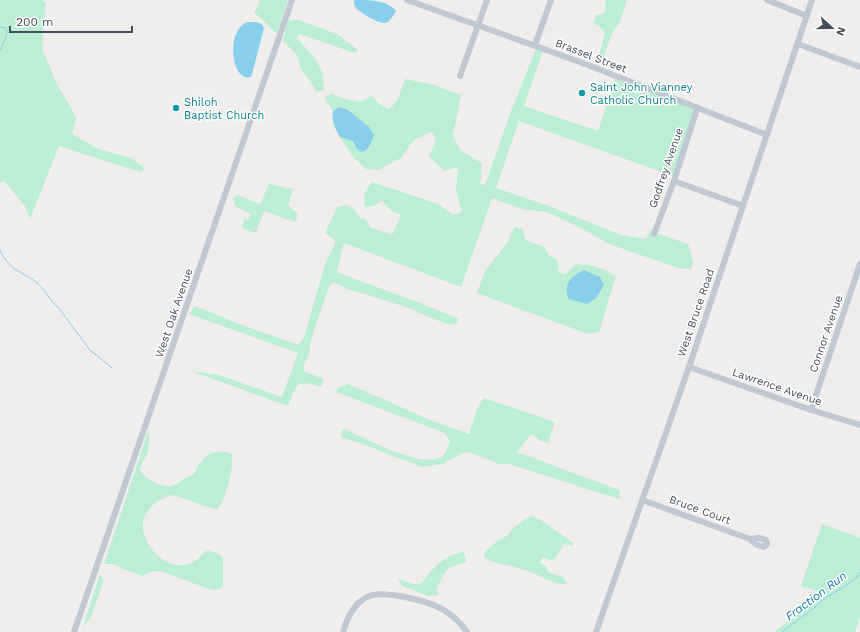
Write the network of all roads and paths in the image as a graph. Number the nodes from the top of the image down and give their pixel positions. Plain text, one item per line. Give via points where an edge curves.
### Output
1 (292, 0) edge
2 (407, 0) edge
3 (487, 0) edge
4 (551, 0) edge
5 (767, 0) edge
6 (812, 0) edge
7 (421, 2) edge
8 (807, 16) junction
9 (478, 26) junction
10 (798, 44) junction
11 (535, 45) junction
12 (860, 67) edge
13 (460, 76) dead end
14 (697, 109) junction
15 (767, 135) junction
16 (674, 181) junction
17 (743, 206) junction
18 (654, 234) dead end
19 (860, 264) edge
20 (689, 367) junction
21 (811, 410) junction
22 (860, 426) edge
23 (642, 500) junction
24 (750, 539) dead end
25 (74, 632) edge
26 (343, 632) edge
27 (467, 632) edge
28 (596, 632) edge

1 - 25 street, West Oak Avenue
2 - 7 street, Brassel Street
3 - 9 street
4 - 11 street
5 - 8 street
6 - 8 street, West Bruce Road
7 - 9 street, Brassel Street
8 - 10 street, West Bruce Road
9 - 11 street, Brassel Street
9 - 13 street
10 - 12 street
10 - 15 street, West Bruce Road
11 - 14 street, Brassel Street
14 - 15 street, Brassel Street
14 - 16 street, Godfrey Avenue
15 - 17 street, West Bruce Road
16 - 17 street
16 - 18 street, Godfrey Avenue
17 - 20 street, West Bruce Road
19 - 21 street, Connor Avenue
20 - 21 street, Lawrence Avenue
20 - 23 street, West Bruce Road
21 - 22 street, Lawrence Avenue
23 - 24 street, Bruce Court
23 - 28 street, West Bruce Road
26 - 27 street via 347,619 360,601 375,594 386,594 440,608 461,622

